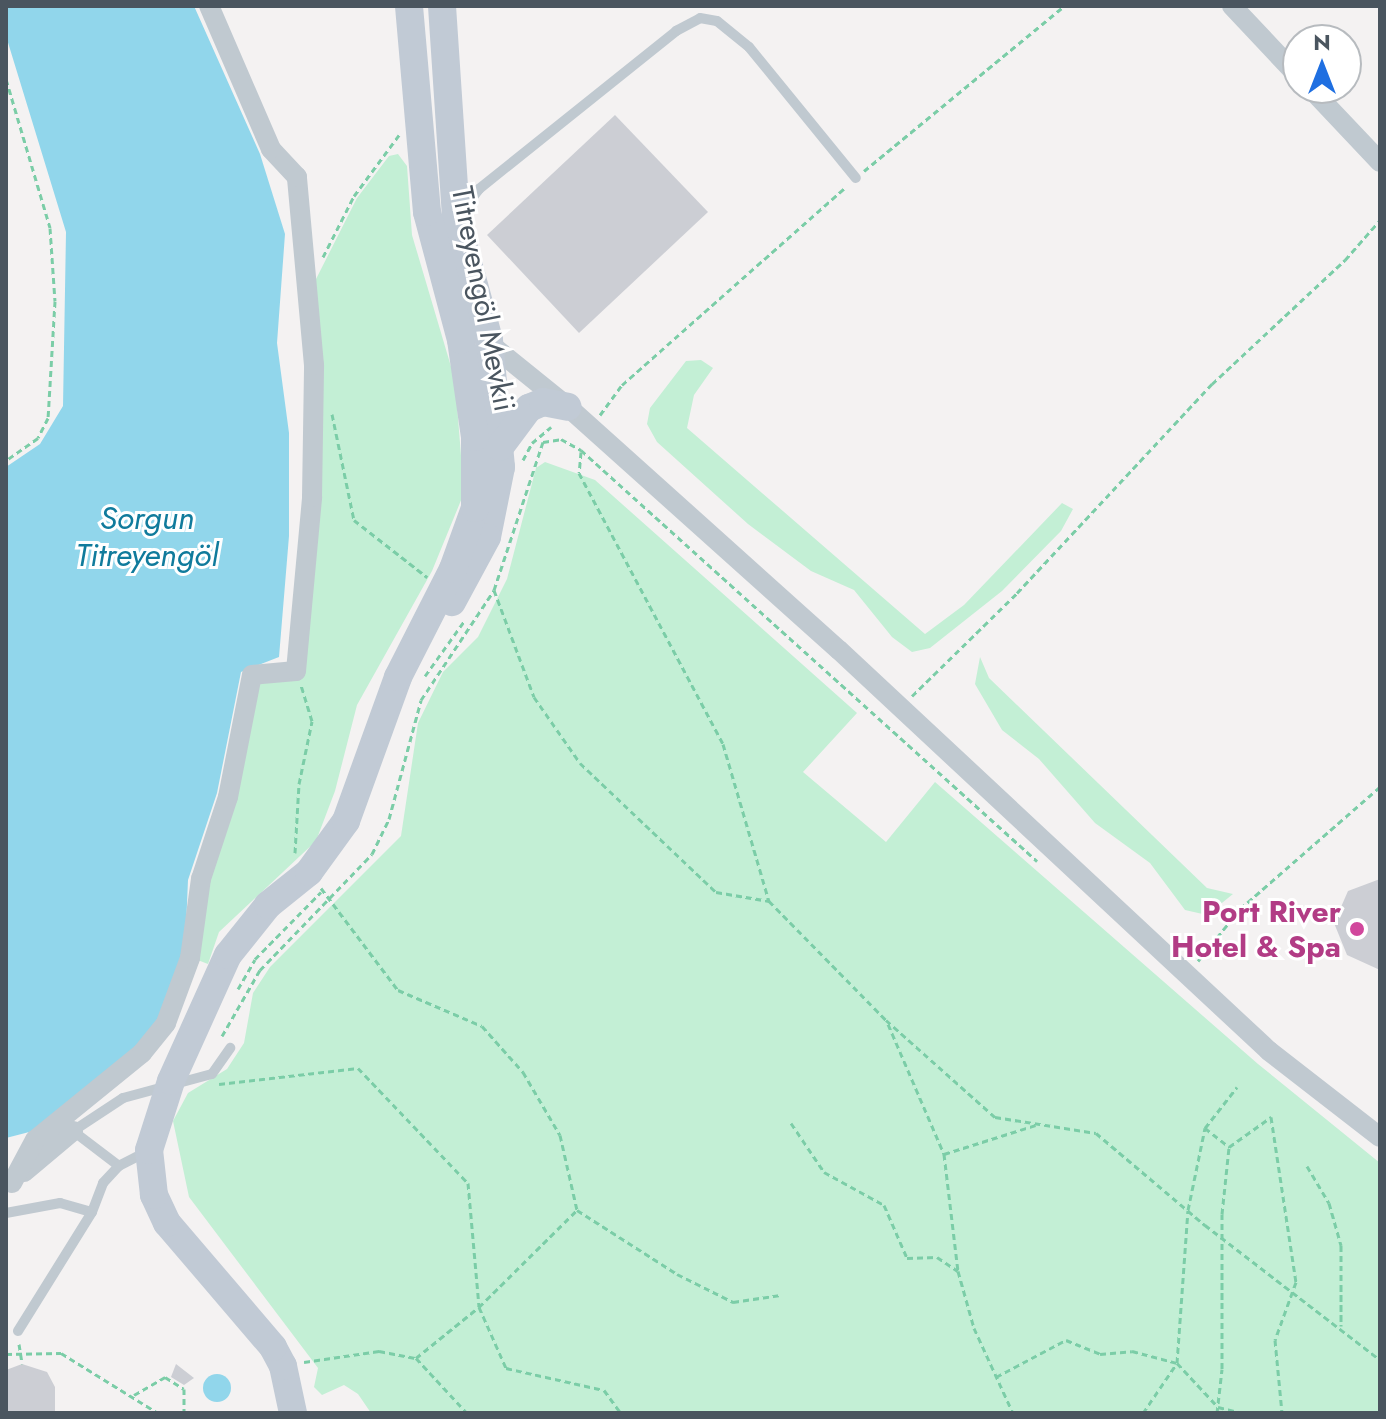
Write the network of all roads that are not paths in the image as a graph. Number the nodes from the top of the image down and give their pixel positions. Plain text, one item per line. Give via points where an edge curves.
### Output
1 (209, 6) edge
2 (409, 6) edge
3 (442, 6) edge
4 (1232, 6) edge
5 (1282, 59) edge
6 (1325, 104) edge
7 (1380, 162) edge
8 (856, 178) road end
9 (456, 219) junction
10 (475, 340) junction
11 (568, 407) junction
12 (500, 447) junction
13 (418, 642) junction
14 (230, 1048) dead end
15 (184, 1080) junction
16 (73, 1131) junction
17 (1380, 1137) edge
18 (149, 1150) junction
19 (119, 1166) junction
20 (9, 1185) edge
21 (92, 1212) junction
22 (6, 1213) edge
23 (18, 1331) road end
24 (293, 1413) edge

1 - 20 street via 271,149 297,177 314,365 312,497 296,671 252,675 228,797 201,879 190,958 166,1023 142,1053 35,1140
2 - 10 street, Titreyengöl Mevkii via 427,212
3 - 9 street, Titreyengöl Mevkii
4 - 5 street
6 - 7 street
8 - 9 lane via 749,47 717,21 700,18 676,31 479,189
9 - 10 street, Titreyengöl Mevkii
10 - 11 street
10 - 12 street, Titreyengöl Mevkii
10 - 13 street, Titreyengöl Mevkii via 478,476 467,537
11 - 12 street, Titreyengöl Mevkii via 543,402 529,408
11 - 17 street via 901,707 1269,1051
12 - 13 street, Titreyengöl Mevkii via 500,486 477,564 464,590
13 - 15 street, Titreyengöl Mevkii via 398,677 346,821 309,872 268,905 228,955
14 - 15 lane via 212,1074
15 - 16 lane via 123,1098
15 - 18 street, Titreyengöl Mevkii
16 - 19 lane
16 - 20 street
18 - 19 lane
18 - 24 street via 154,1195 167,1223 259,1328 283,1366
19 - 21 lane via 103,1183
21 - 22 lane via 60,1203
21 - 23 lane

